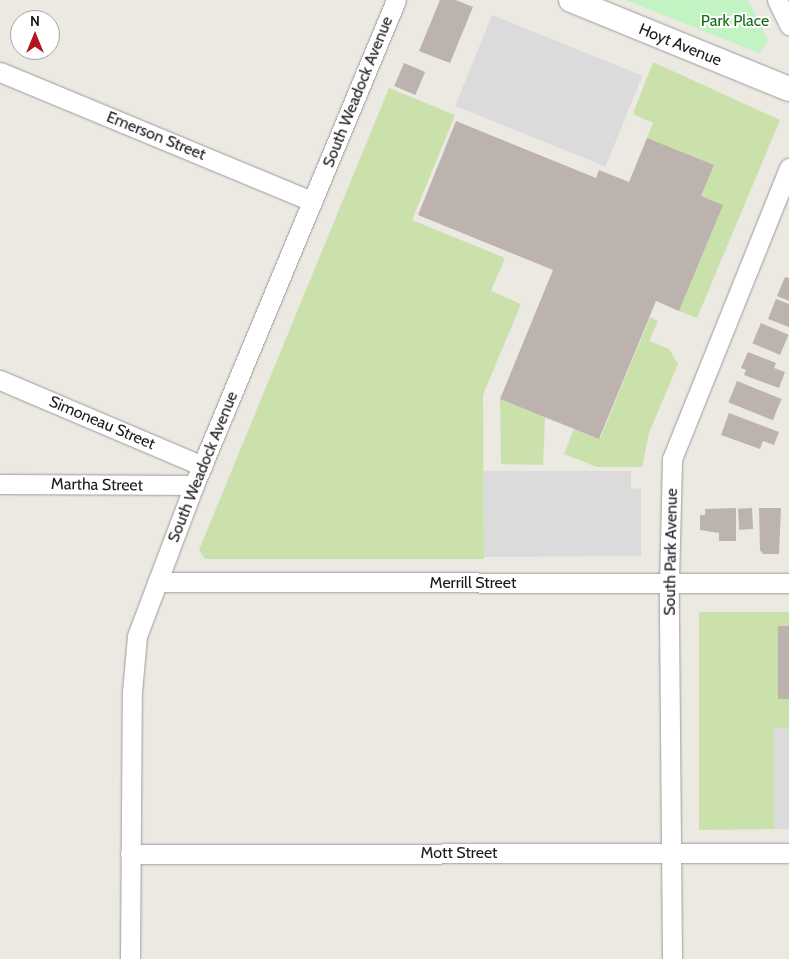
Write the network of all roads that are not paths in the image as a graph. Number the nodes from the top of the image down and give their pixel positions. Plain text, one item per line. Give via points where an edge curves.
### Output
1 (396, 0) edge
2 (572, 0) edge
3 (777, 0) edge
4 (789, 25) edge
5 (0, 72) edge
6 (789, 89) edge
7 (789, 168) edge
8 (312, 201) junction
9 (0, 380) edge
10 (203, 466) junction
11 (0, 484) edge
12 (194, 485) junction
13 (157, 582) junction
14 (789, 582) edge
15 (669, 583) junction
16 (672, 852) junction
17 (789, 853) edge
18 (130, 854) junction
19 (130, 959) edge
20 (672, 959) edge

1 - 8 street, South Weadock Avenue
2 - 6 street, Hoyt Avenue
3 - 4 street
5 - 8 street, Emerson Street
7 - 15 street, South Park Avenue via 672,459
8 - 10 street, South Weadock Avenue
9 - 10 street, Simoneau Street
10 - 12 street, South Weadock Avenue
11 - 12 street, Martha Street
12 - 13 street, South Weadock Avenue
13 - 15 street, Merrill Street
13 - 18 street, South Weadock Avenue via 137,636 134,660
14 - 15 street, Merrill Street
15 - 16 street, South Park Avenue
16 - 17 street, Mott Street
16 - 18 street, Mott Street
16 - 20 street, South Park Avenue
18 - 19 street, South Weadock Avenue

